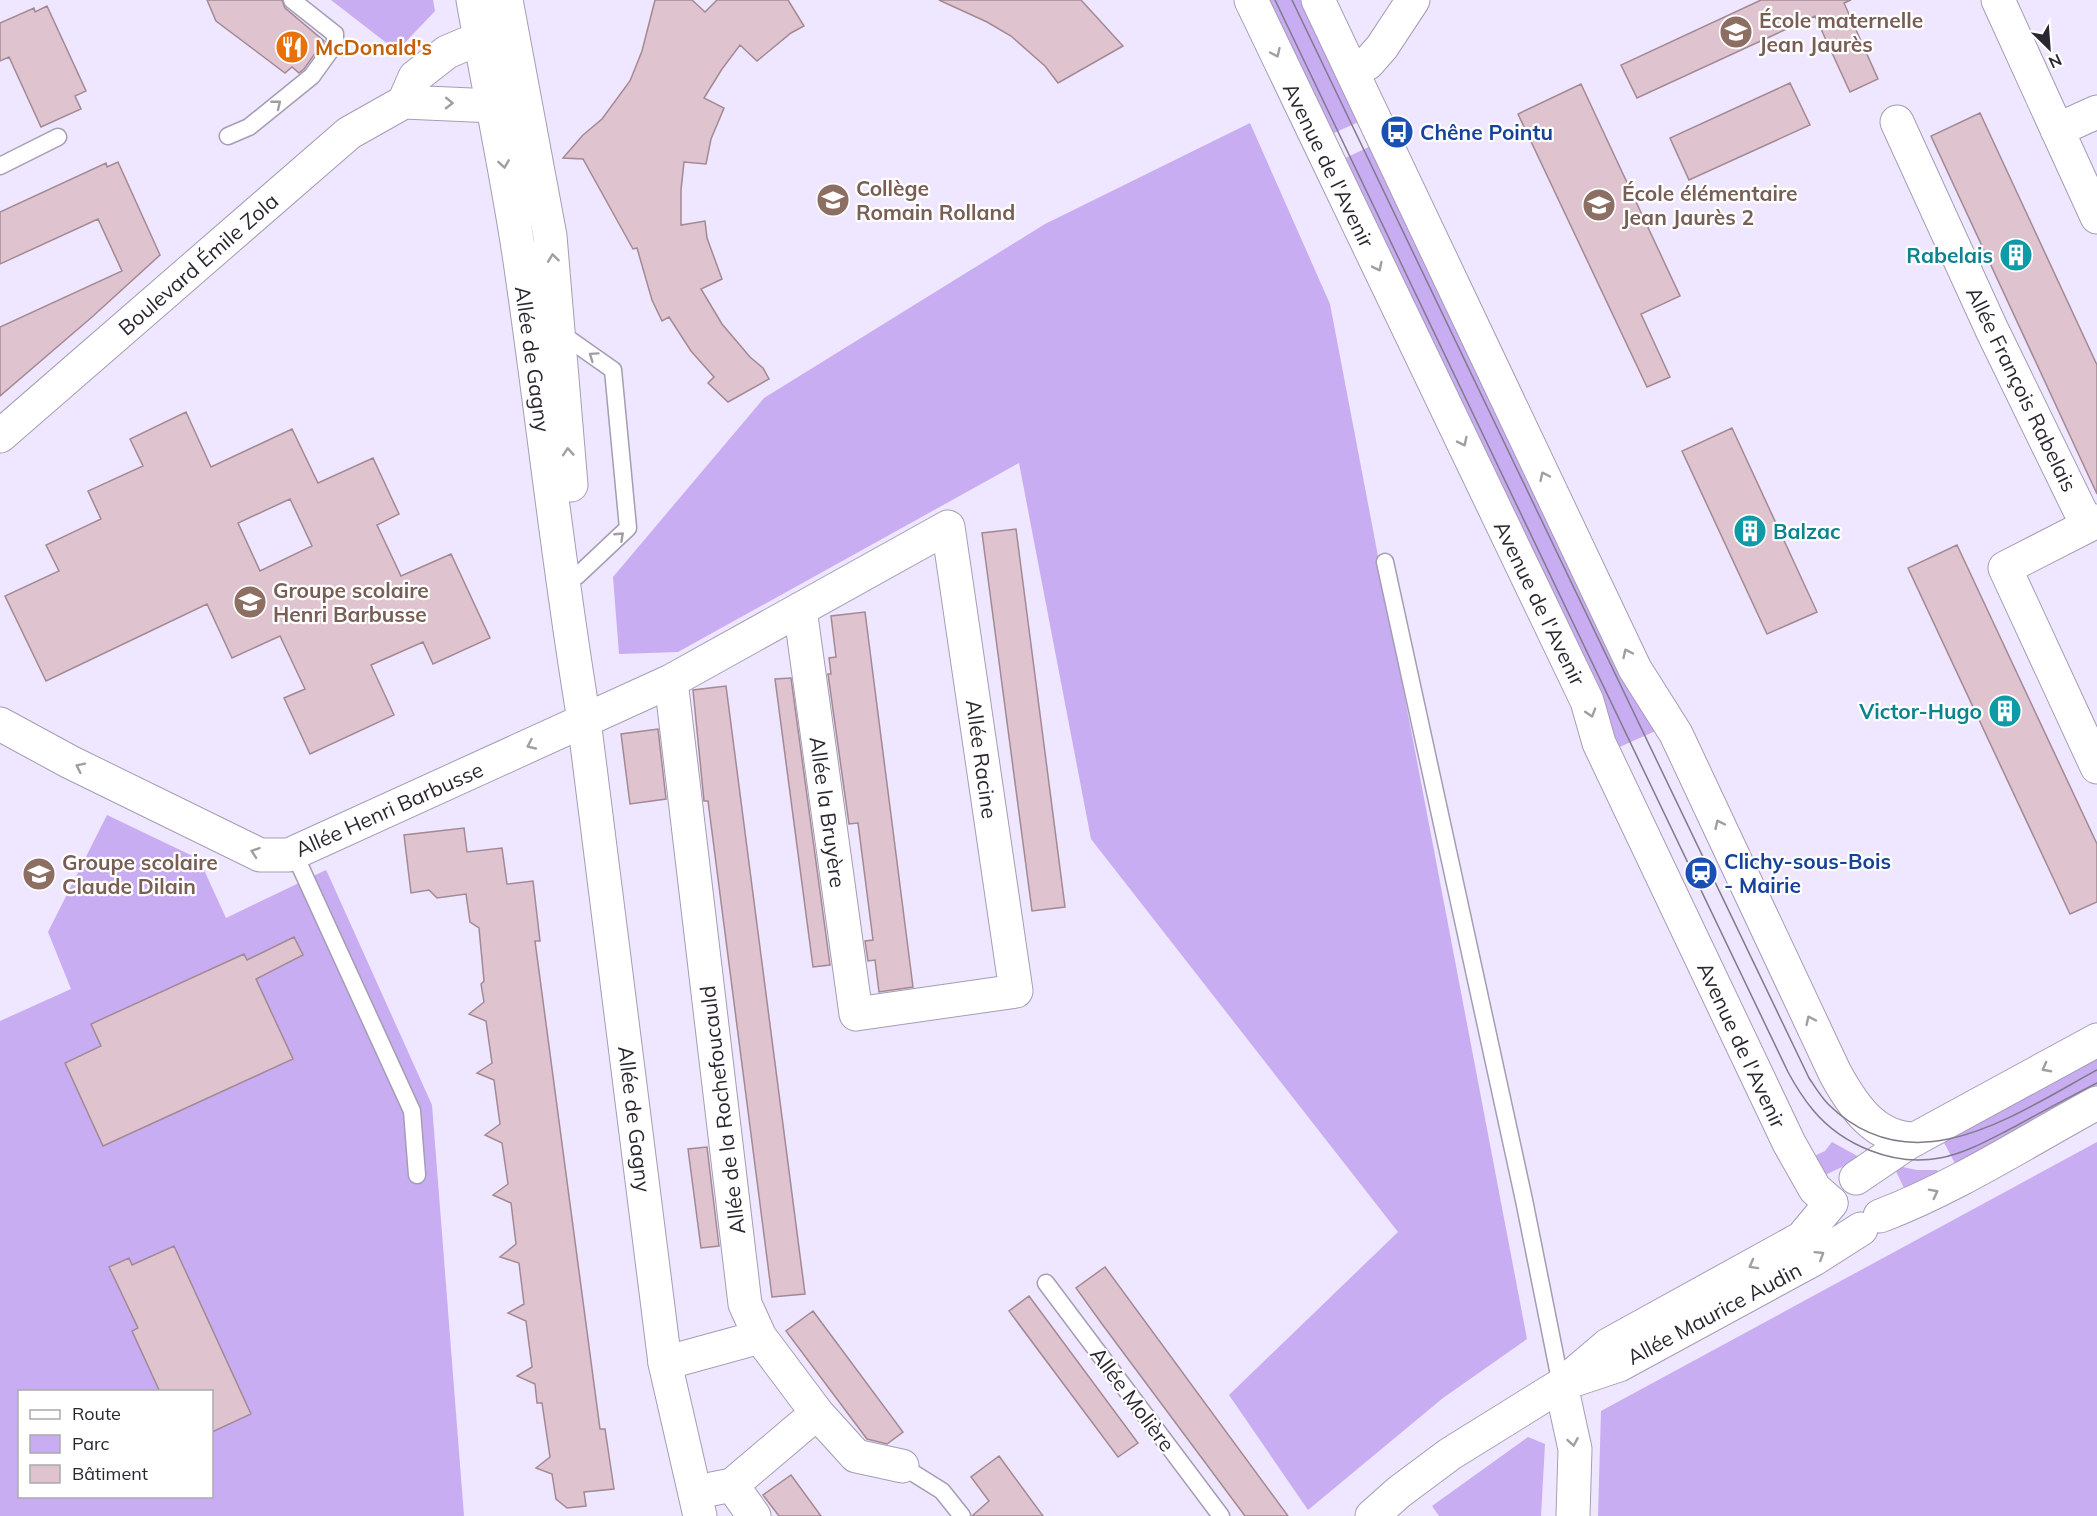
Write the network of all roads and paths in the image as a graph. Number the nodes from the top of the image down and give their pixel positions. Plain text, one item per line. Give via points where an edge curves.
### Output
1 (292, 0) edge
2 (473, 0) edge
3 (506, 0) edge
4 (1251, 0) edge
5 (1318, 0) edge
6 (1413, 0) edge
7 (1998, 0) edge
8 (480, 38) junction
9 (517, 58) junction
10 (1352, 71) junction
11 (404, 102) junction
12 (494, 106) junction
13 (2097, 112) edge
14 (1897, 122) dead end
15 (2057, 130) junction
16 (228, 136) dead end
17 (58, 137) dead end
18 (0, 166) edge
19 (2097, 217) edge
20 (559, 332) junction
21 (0, 436) edge
22 (2092, 523) edge
23 (948, 527) joint
24 (1385, 562) dead end
25 (577, 576) junction
26 (800, 609) junction
27 (671, 681) junction
28 (584, 720) junction
29 (0, 724) edge
30 (2097, 767) edge
31 (294, 853) junction
32 (856, 1014) joint
33 (2097, 1040) edge
34 (2097, 1103) edge
35 (1872, 1124) junction
36 (1915, 1139) junction
37 (417, 1175) dead end
38 (1868, 1175) junction
39 (1831, 1203) junction
40 (1870, 1223) junction
41 (1046, 1283) dead end
42 (760, 1337) junction
43 (665, 1363) junction
44 (1561, 1385) junction
45 (817, 1413) junction
46 (902, 1466) joint
47 (732, 1485) junction
48 (697, 1505) edge
49 (754, 1516) edge
50 (962, 1516) edge
51 (1221, 1516) edge
52 (1372, 1516) edge
53 (1573, 1516) edge

16 -> 1 lane via 249,127 312,76 335,44 335,34
2 - 8 street, Allée de Gagny
3 - 9 street, Allée de Gagny
4 -> 39 street, Avenue de l'Avenir via 1587,701 1599,743 1784,1132 1815,1189
5 - 10 street
6 - 10 street via 1383,47 1368,63
7 - 15 street
8 - 9 street
8 - 11 street via 447,52 415,76
8 - 12 street, Allée de Gagny
20 -> 9 street, Allée de Gagny via 550,236
35 -> 10 street via 1835,1073 1676,734 1635,669
11 -> 12 street
11 - 21 street, Boulevard Émile Zola via 349,133
12 -> 28 street, Allée de Gagny via 519,254
13 - 15 street
14 - 22 street, Allée François Rabelais via 1992,330
15 - 19 street
17 - 18 lane
25 -> 20 street, Allée de Gagny
25 -> 20 lane via 628,528 613,370
22 - 30 street via 2005,568
23 - 26 street, Allée Henri Barbusse
23 - 32 street, Allée Racine via 1016,991
24 - 44 lane
25 - 28 street, Allée de Gagny
26 - 27 street, Allée Henri Barbusse
26 - 32 street, Allée la Bruyère
27 - 28 street, Allée Henri Barbusse
27 - 42 street, Allée de la Rochefoucauld via 745,1304
28 -> 31 street, Allée Henri Barbusse
28 - 43 street, Allée de Gagny
31 -> 29 street, Allée Henri Barbusse via 260,855
31 - 37 lane via 412,1111
33 -> 36 street
40 -> 34 street, Allée Maurice Audin via 1954,1183
35 - 36 street via 1900,1139
35 - 38 street via 1876,1146
36 - 38 street
38 - 39 street via 1846,1179 1838,1185
38 - 40 street via 1883,1200
39 - 40 street via 1837,1221 1852,1229
39 -> 44 street, Allée Maurice Audin via 1802,1238 1608,1344
44 -> 40 street, Allée Maurice Audin via 1619,1365 1814,1259
41 - 51 lane, Allée Molière
42 - 43 street
42 - 45 street, Allée de la Rochefoucauld
43 - 48 street, Allée de Gagny
44 - 52 street, Allée Maurice Audin via 1450,1454
44 -> 53 street via 1575,1449
45 - 46 street, Allée de la Rochefoucauld via 856,1456
45 - 47 street
46 - 50 lane via 942,1491
47 - 48 street
47 - 49 street

